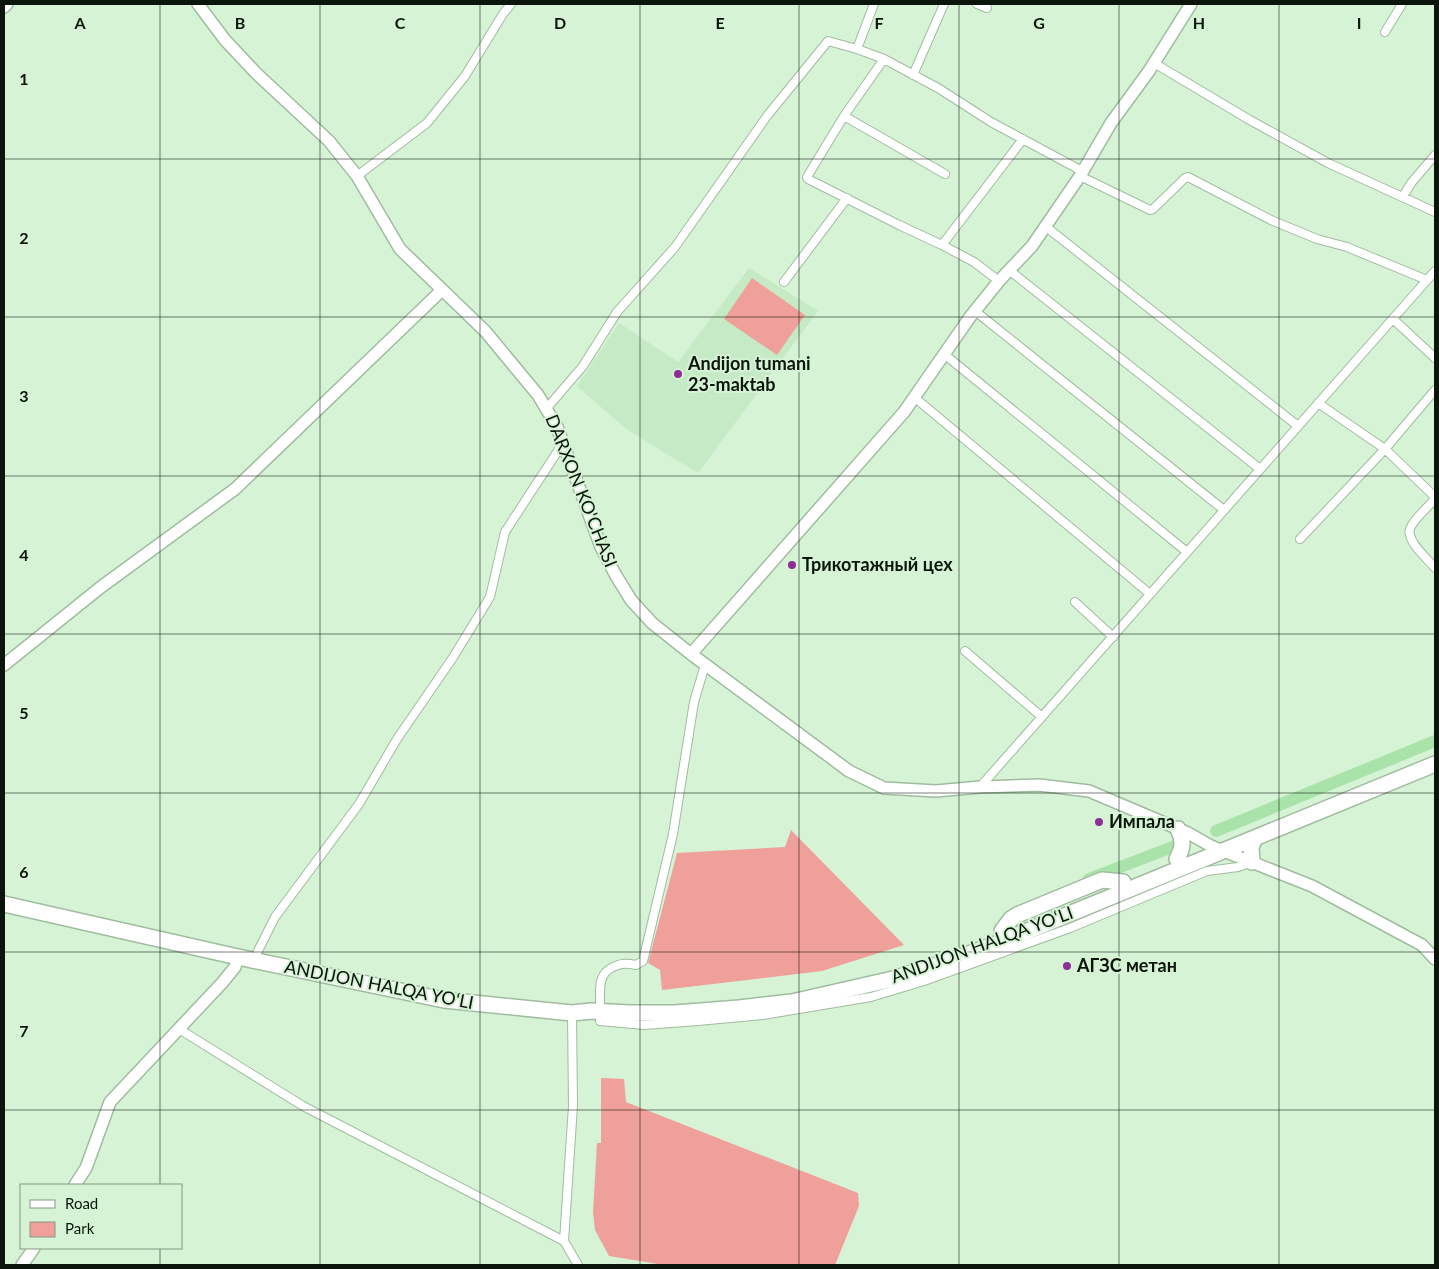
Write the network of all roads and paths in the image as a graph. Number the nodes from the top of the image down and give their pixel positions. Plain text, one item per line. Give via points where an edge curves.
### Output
1 (7, 4) edge
2 (198, 4) edge
3 (512, 4) edge
4 (874, 4) edge
5 (944, 4) edge
6 (977, 4) edge
7 (1191, 4) edge
8 (1402, 4) edge
9 (4, 7) edge
10 (986, 8) dead end
11 (1385, 32) dead end
12 (857, 49) junction
13 (884, 59) junction
14 (1154, 63) junction
15 (913, 75) junction
16 (844, 116) junction
17 (1023, 139) junction
18 (1435, 155) edge
19 (945, 174) dead end
20 (1081, 174) junction
21 (357, 176) junction
22 (1403, 196) junction
23 (847, 198) junction
24 (1435, 212) edge
25 (1045, 226) junction
26 (942, 245) junction
27 (1009, 270) junction
28 (1435, 270) edge
29 (1427, 280) junction
30 (999, 281) junction
31 (784, 282) dead end
32 (442, 290) junction
33 (975, 311) junction
34 (1393, 319) junction
35 (944, 354) junction
36 (1435, 358) edge
37 (1435, 390) edge
38 (914, 397) junction
39 (1318, 403) junction
40 (547, 408) junction
41 (1298, 426) junction
42 (563, 443) junction
43 (1385, 449) junction
44 (1260, 470) junction
45 (1435, 497) edge
46 (1224, 510) junction
47 (1300, 539) dead end
48 (1187, 552) junction
49 (1435, 568) edge
50 (1150, 594) junction
51 (1074, 602) dead end
52 (1113, 637) junction
53 (965, 651) dead end
54 (691, 654) junction
55 (4, 665) edge
56 (705, 665) junction
57 (1042, 717) junction
58 (1435, 754) edge
59 (1435, 764) edge
60 (980, 787) junction
61 (1178, 829) junction
62 (1255, 838) junction
63 (1218, 848) junction
64 (1177, 859) junction
65 (1252, 862) junction
66 (1128, 890) junction
67 (4, 894) edge
68 (4, 904) edge
69 (258, 951) junction
70 (238, 957) junction
71 (1435, 959) edge
72 (597, 1012) junction
73 (572, 1013) junction
74 (179, 1029) junction
75 (76, 1184) edge
76 (564, 1241) junction
77 (33, 1249) edge
78 (22, 1265) edge
79 (578, 1265) edge

1 - 9 street
2 - 21 street, DARXON KO'CHASI via 225,40 328,141
3 - 21 street via 465,76 427,123
4 - 12 street
5 - 15 street
6 - 10 street
7 - 14 street
8 - 11 street
12 - 13 street
12 - 40 street via 828,41 767,116 675,246 617,312 583,366
13 - 15 street
13 - 16 street
14 - 20 street via 1111,123
14 - 22 street via 1328,163
15 - 17 street
16 - 19 street
16 - 23 street via 807,177
17 - 20 street
17 - 26 street
18 - 22 street
20 - 25 street
20 - 29 street via 1150,210 1188,177 1271,220
21 - 32 street, DARXON KO'CHASI via 400,249
22 - 24 street
23 - 26 street
23 - 31 street
25 - 27 street via 1032,246
25 - 41 street
26 - 30 street via 974,262
27 - 30 street
27 - 44 street
28 - 29 street
29 - 34 street
30 - 33 street
32 - 40 street, DARXON KO'CHASI via 485,331
32 - 55 street via 235,489 101,587
33 - 35 street
33 - 46 street
34 - 36 street
34 - 39 street
35 - 38 street
35 - 48 street
37 - 43 street
38 - 50 street
38 - 54 street
39 - 41 street
39 - 43 street
40 - 42 street, DARXON KO'CHASI
41 - 44 street
42 - 54 street, DARXON KO'CHASI via 601,547 615,574 631,600 652,623
42 - 69 street via 505,532 490,597 472,628 396,739 359,804 275,917
43 - 45 street
43 - 47 street
44 - 46 street
45 - 49 street via 1410,527 1409,535
46 - 48 street
48 - 50 street
50 - 52 street
51 - 52 street
52 - 57 street
53 - 57 street
54 - 56 street, DARXON KO'CHASI
56 - 60 street, DARXON KO'CHASI via 849,772 884,788 936,791
56 - 72 street via 694,702 673,834 643,961 636,965 624,963 605,972
57 - 60 street
58 - 63 highway, ANDIJON HALQA YO‘LI
59 - 62 highway, ANDIJON HALQA YO‘LI
60 - 61 street, DARXON KO'CHASI via 1039,785 1089,792
61 - 63 street, DARXON KO'CHASI
61 - 64 highway via 1183,848
62 - 63 highway, ANDIJON HALQA YO‘LI
62 - 65 highway via 1251,847
63 - 64 highway, ANDIJON HALQA YO‘LI
63 - 65 street, DARXON KO'CHASI
63 - 66 highway, ANDIJON HALQA YO‘LI
64 - 66 highway, ANDIJON HALQA YO‘LI
65 - 66 street
65 - 71 street, DARXON KO'CHASI via 1312,886 1422,945
66 - 72 highway, ANDIJON HALQA YO‘LI via 1002,931 944,954 843,983 732,1000
66 - 72 highway, ANDIJON HALQA YO‘LI via 1026,938 893,979 792,1002 739,1008 675,1013
67 - 69 highway, ANDIJON HALQA YO‘LI
68 - 70 highway, ANDIJON HALQA YO‘LI
69 - 72 highway, ANDIJON HALQA YO‘LI via 455,994 524,1000
70 - 73 highway, ANDIJON HALQA YO‘LI via 444,1000
70 - 74 street via 235,967
72 - 73 highway, ANDIJON HALQA YO‘LI
73 - 76 street via 572,1125
74 - 75 street via 110,1102 86,1168
74 - 76 street via 303,1106
76 - 79 street
77 - 78 street

